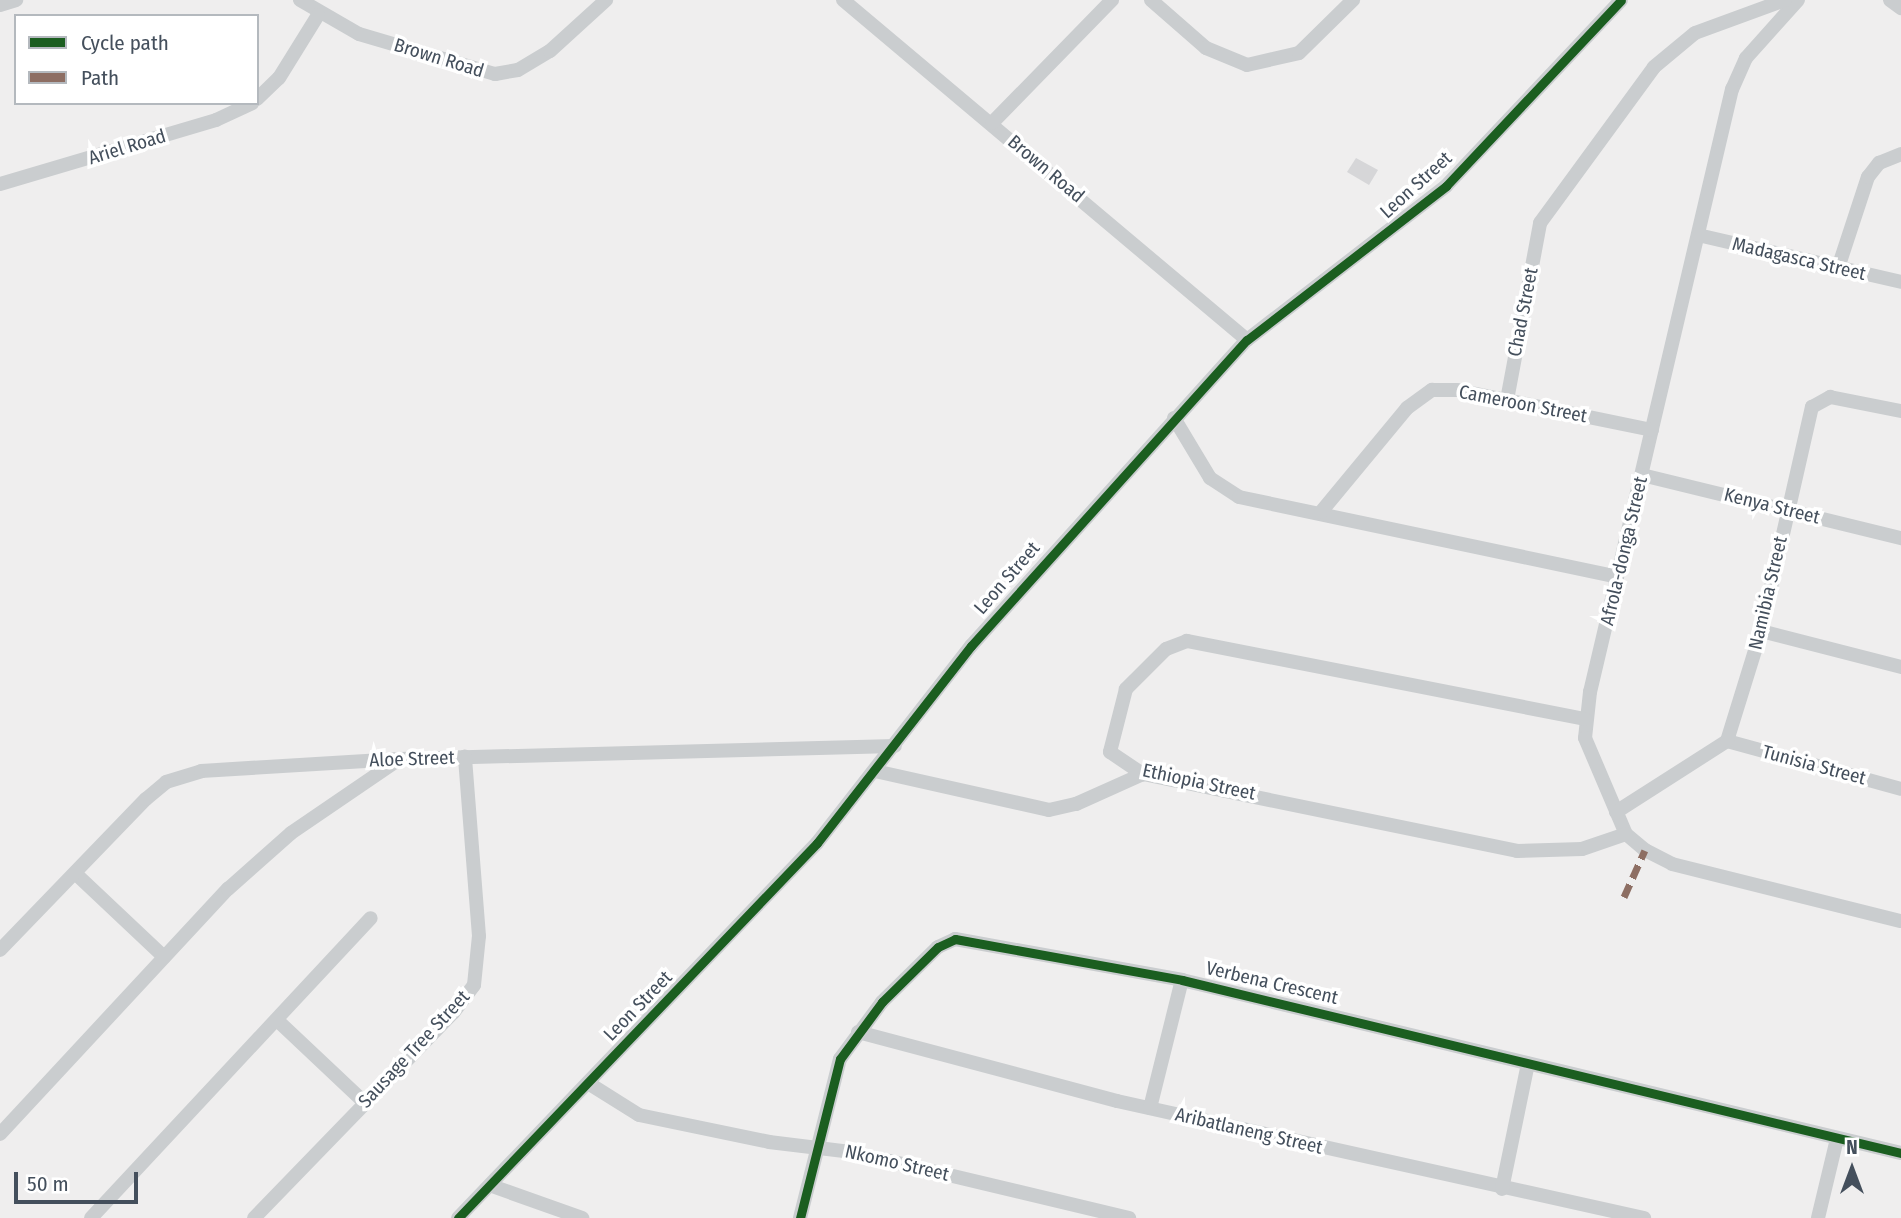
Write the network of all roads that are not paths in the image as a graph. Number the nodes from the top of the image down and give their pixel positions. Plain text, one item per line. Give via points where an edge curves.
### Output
1 (16, 0) edge
2 (300, 0) edge
3 (606, 0) edge
4 (843, 0) edge
5 (1112, 0) edge
6 (1151, 0) edge
7 (1353, 0) edge
8 (1621, 0) edge
9 (1785, 0) edge
10 (1798, 0) edge
11 (1890, 0) edge
12 (0, 5) edge
13 (1901, 8) edge
14 (318, 15) junction
15 (259, 97) edge
16 (248, 105) edge
17 (992, 124) junction
18 (1901, 154) edge
19 (0, 184) edge
20 (1698, 236) junction
21 (1838, 268) junction
22 (1901, 282) edge
23 (1247, 340) junction
24 (1507, 400) junction
25 (1901, 411) edge
26 (1174, 418) junction
27 (1652, 430) junction
28 (1642, 475) junction
29 (1787, 510) junction
30 (1321, 512) junction
31 (1901, 538) edge
32 (1617, 577) junction
33 (1761, 631) junction
34 (1901, 667) edge
35 (1585, 719) junction
36 (1727, 741) junction
37 (895, 746) junction
38 (465, 757) junction
39 (399, 759) junction
40 (876, 771) junction
41 (1143, 774) junction
42 (1901, 789) edge
43 (1616, 812) junction
44 (1626, 834) junction
45 (76, 874) junction
46 (371, 918) dead end
47 (1901, 921) edge
48 (0, 950) edge
49 (164, 957) junction
50 (1182, 980) junction
51 (278, 1021) junction
52 (858, 1032) junction
53 (1528, 1064) junction
54 (588, 1083) junction
55 (364, 1102) junction
56 (1150, 1108) junction
57 (0, 1134) edge
58 (1837, 1139) junction
59 (814, 1148) junction
60 (1901, 1153) edge
61 (492, 1186) junction
62 (1502, 1189) junction
63 (465, 1215) edge
64 (91, 1218) edge
65 (254, 1218) edge
66 (582, 1218) edge
67 (800, 1218) edge
68 (1129, 1218) edge
69 (1644, 1218) edge
70 (1818, 1218) edge

1 - 12 street
2 - 14 street, Brown Road
3 - 14 street, Brown Road via 550,51 518,70 495,74 359,34
4 - 17 street, Brown Road
5 - 17 street
6 - 7 street via 1222,58 1256,65 1299,53
8 - 23 street, Leon Street via 1446,186
9 - 24 street, Chad Street via 1695,33 1654,67 1540,223
10 - 20 street, Afrola-donga Street via 1739,70
11 - 13 street
14 - 15 street via 279,78
16 - 19 street, Ariel Road via 216,120
17 - 23 street, Brown Road
18 - 21 street via 1879,163 1868,177
20 - 21 street, Madagasca Street
20 - 27 street, Afrola-donga Street
21 - 22 street, Madagasca Street
23 - 26 street, Leon Street
24 - 27 street, Cameroon Street
24 - 30 street, Cameroon Street via 1443,389 1423,394
25 - 29 street, Namibia Street via 1839,398 1817,402 1808,417
26 - 30 street via 1222,488 1239,497
26 - 37 street, Leon Street via 979,636
27 - 28 street, Afrola-donga Street
28 - 29 street, Kenya Street
28 - 32 street, Afrola-donga Street
29 - 31 street, Kenya Street
29 - 33 street, Namibia Street
30 - 32 street
32 - 35 street, Afrola-donga Street
33 - 34 street
33 - 36 street, Namibia Street
35 - 41 street, Ethiopia Street via 1187,640 1166,649 1142,669 1116,710 1110,752
35 - 43 street, Afrola-donga Street via 1589,756
36 - 42 street, Tunisia Street
36 - 43 street
37 - 38 street, Aloe Street
37 - 40 street, Leon Street
38 - 39 street, Aloe Street
38 - 55 street, Sausage Tree Street via 479,936 474,985
39 - 45 street, Aloe Street via 201,771 166,782
39 - 49 street via 291,833
40 - 41 street via 1049,810 1076,804
40 - 54 street, Leon Street via 817,843
41 - 44 street, Ethiopia Street via 1526,852 1581,849
43 - 44 street, Afrola-donga Street
44 - 47 street via 1672,864
45 - 48 street, Aloe Street
45 - 49 street
46 - 51 street
49 - 57 street
50 - 52 street, Verbena Crescent via 956,939 914,969
50 - 53 street, Verbena Crescent
50 - 56 street
51 - 55 street
51 - 64 street
52 - 56 street, Aribatlaneng Street
52 - 59 street, Verbena Crescent via 830,1087
53 - 58 street, Verbena Crescent
53 - 62 street
54 - 59 street, Nkomo Street via 639,1115
54 - 61 street, Leon Street
55 - 65 street, Sausage Tree Street
56 - 62 street, Aribatlaneng Street
58 - 60 street, Verbena Crescent
58 - 70 street
59 - 67 street, Verbena Crescent
59 - 68 street, Nkomo Street
61 - 63 street, Leon Street
61 - 66 street
62 - 69 street, Aribatlaneng Street

